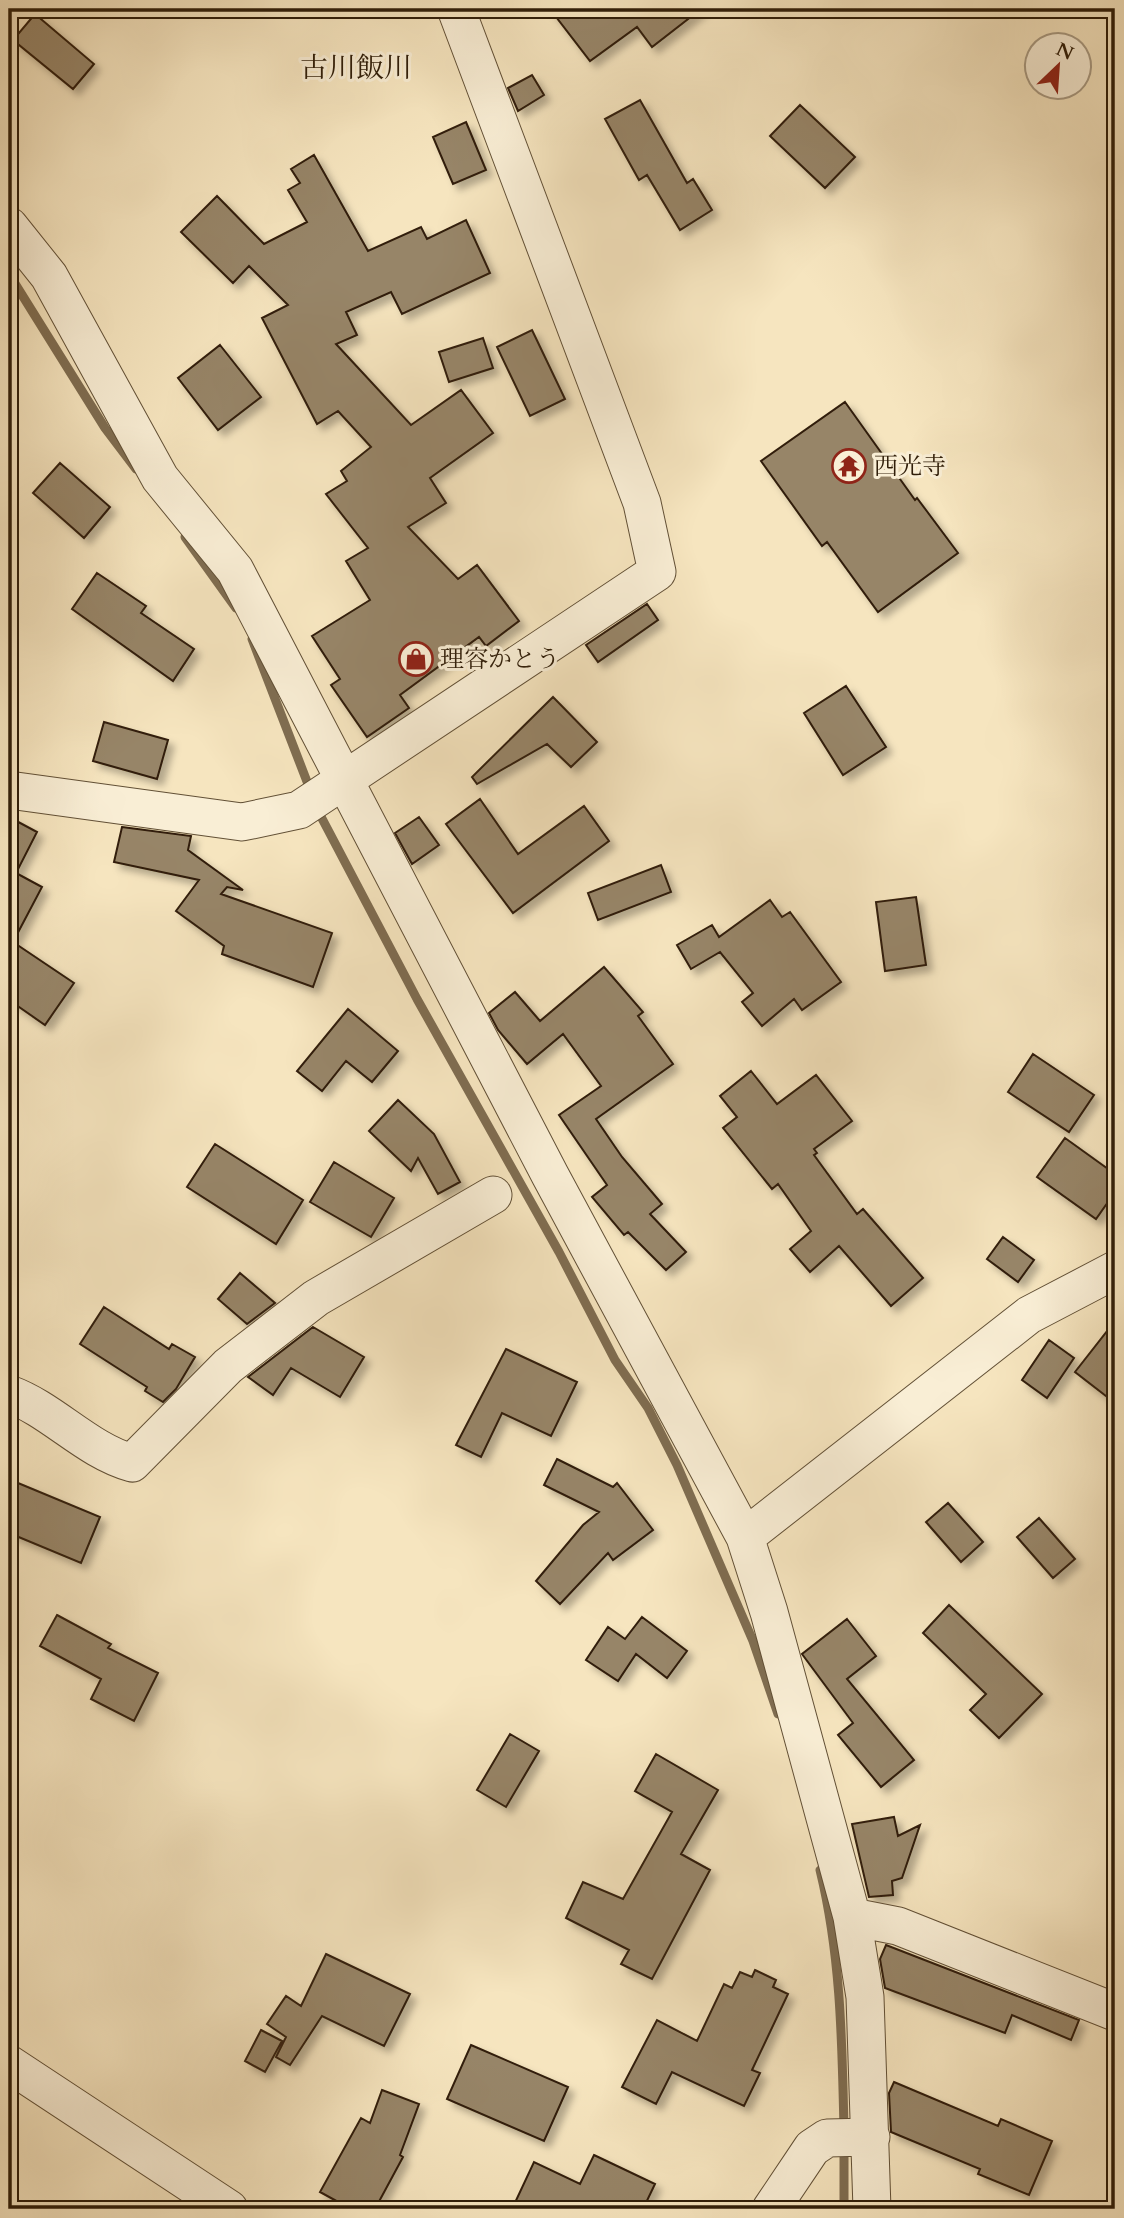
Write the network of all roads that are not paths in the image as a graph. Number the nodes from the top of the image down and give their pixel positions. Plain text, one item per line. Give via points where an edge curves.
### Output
1 (456, 9) edge
2 (9, 226) edge
3 (343, 780) junction
4 (9, 790) edge
5 (493, 1195) dead end
6 (1115, 1270) edge
7 (9, 1394) edge
8 (745, 1537) junction
9 (852, 1917) junction
10 (1115, 2012) edge
11 (9, 2063) edge
12 (852, 2137) junction
13 (229, 2209) edge
14 (771, 2209) edge
15 (872, 2209) edge

1 - 3 street via 642,503 657,572
2 - 3 street via 49,276 160,478 235,570
3 - 4 street via 299,810 242,822
3 - 8 street
5 - 7 street via 316,1298 228,1366 132,1463 111,1457
6 - 8 street via 1029,1315
8 - 9 street
9 - 10 street via 898,1926
9 - 12 street via 865,1997
11 - 13 street
12 - 14 street via 812,2148
12 - 15 street

